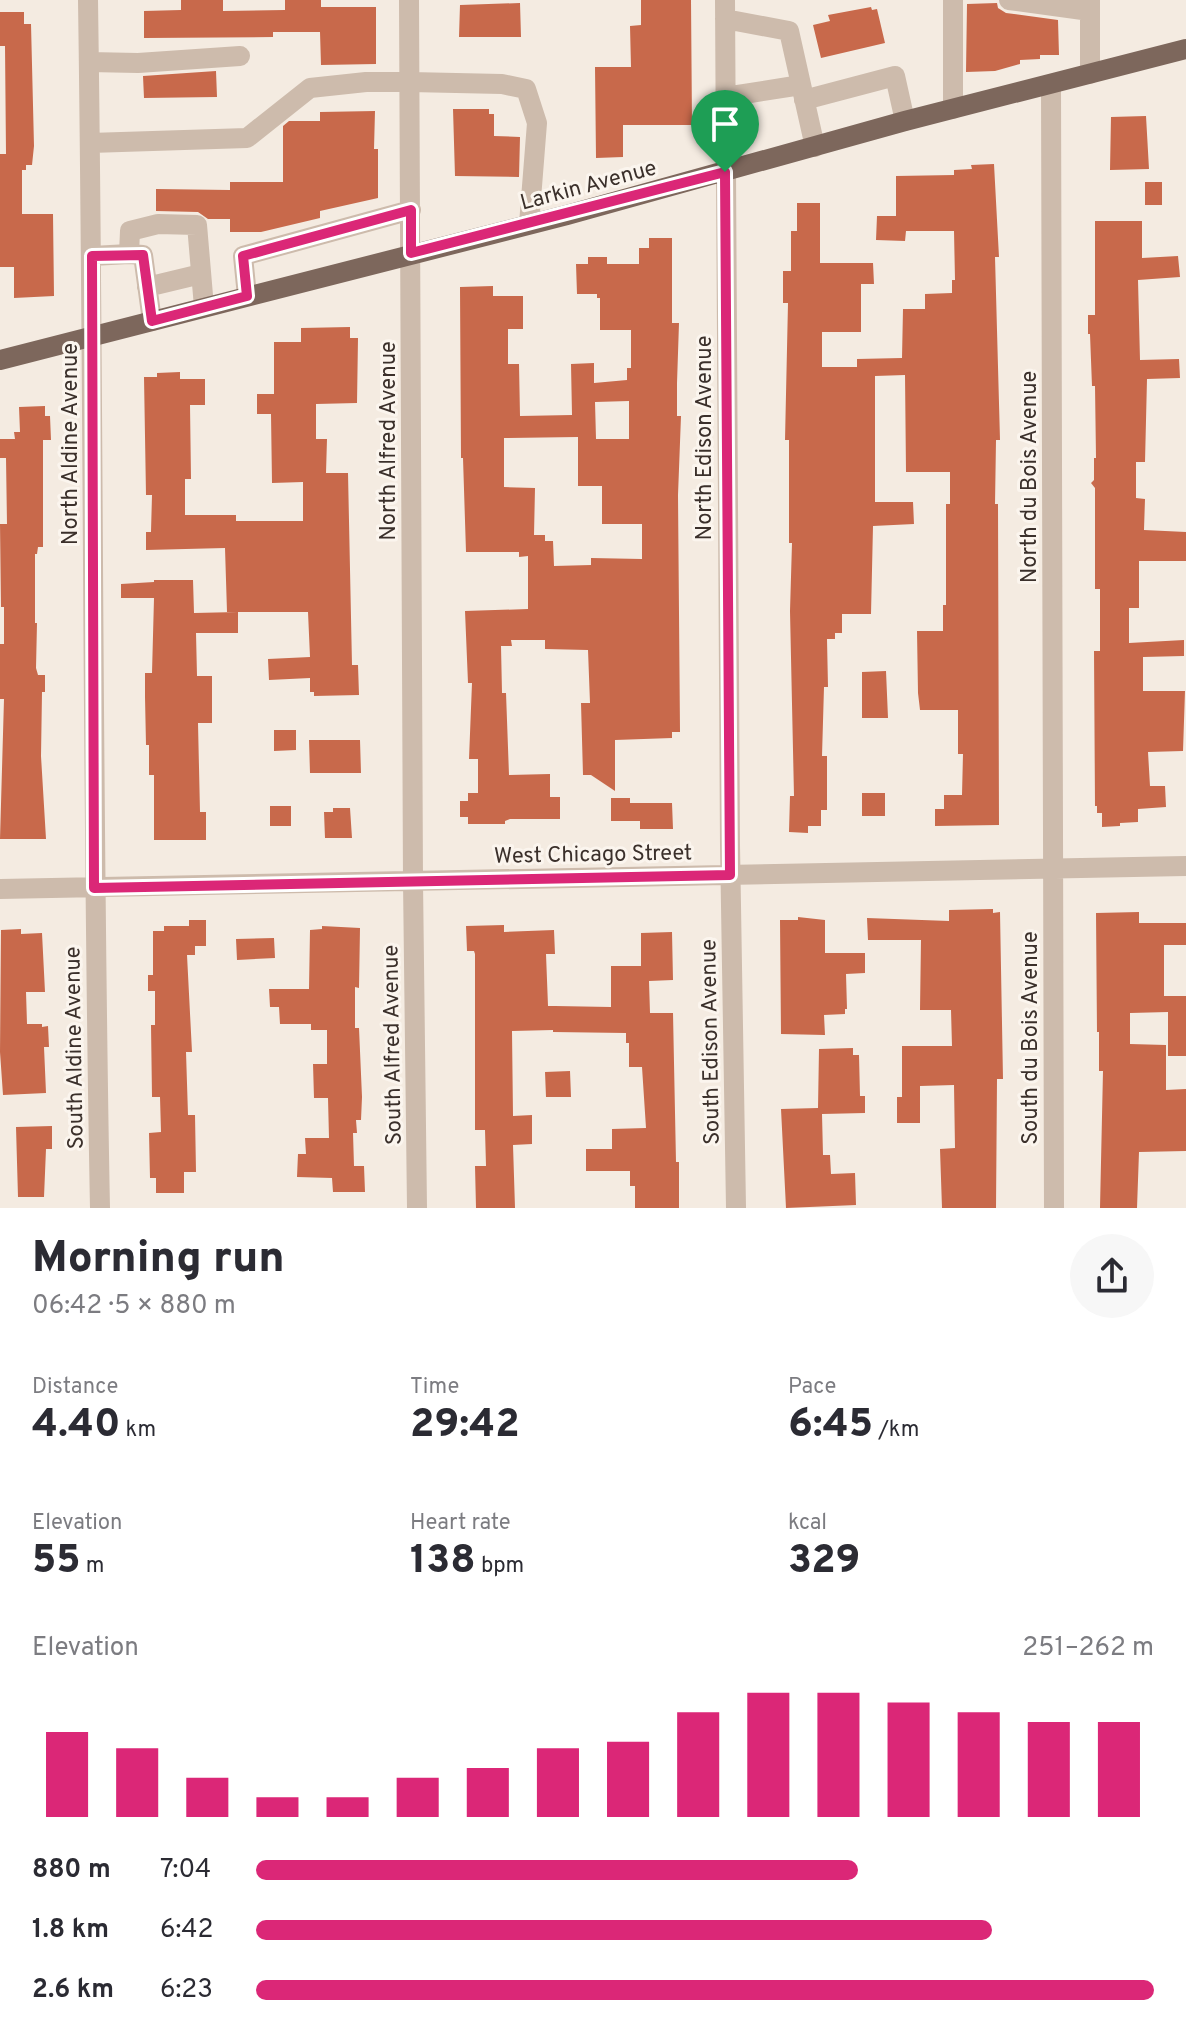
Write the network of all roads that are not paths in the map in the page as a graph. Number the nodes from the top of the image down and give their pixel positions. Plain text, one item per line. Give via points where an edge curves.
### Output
1 (88, 0) edge
2 (409, 0) edge
3 (953, 0) edge
4 (1009, 0) edge
5 (1090, 6) edge
6 (725, 10) edge
7 (1186, 49) edge
8 (240, 56) dead end
9 (89, 62) junction
10 (1090, 74) junction
11 (410, 82) junction
12 (1051, 85) junction
13 (803, 92) junction
14 (725, 97) junction
15 (953, 109) junction
16 (905, 121) junction
17 (90, 143) junction
18 (815, 147) junction
19 (725, 172) junction
20 (411, 210) junction
21 (529, 224) junction
22 (411, 253) junction
23 (129, 254) junction
24 (92, 256) junction
25 (201, 274) junction
26 (147, 287) junction
27 (247, 296) junction
28 (204, 307) junction
29 (152, 321) junction
30 (93, 336) junction
31 (0, 360) edge
32 (1186, 866) edge
33 (1053, 869) junction
34 (730, 875) junction
35 (413, 881) junction
36 (94, 888) junction
37 (0, 889) edge
38 (100, 1208) edge
39 (417, 1208) edge
40 (736, 1208) edge
41 (1054, 1208) edge

1 - 9 street, North Aldine Avenue
2 - 11 street, North Alfred Avenue
3 - 15 street
4 - 5 street
5 - 10 street
6 - 13 street via 789,31
6 - 14 street, North Edison Avenue
7 - 10 main road, Larkin Avenue
8 - 9 street
9 - 17 street, North Aldine Avenue
10 - 12 main road, Larkin Avenue
11 - 17 street via 310,88 247,138
11 - 20 street, North Alfred Avenue
11 - 21 street via 526,89 537,123
12 - 15 main road, Larkin Avenue
12 - 33 street, North du Bois Avenue
13 - 14 street
13 - 16 street via 895,76
13 - 18 street
14 - 19 street, North Edison Avenue
15 - 16 main road, Larkin Avenue
16 - 18 main road, Larkin Avenue
17 - 24 street, North Aldine Avenue
18 - 19 main road, Larkin Avenue
19 - 21 main road, Larkin Avenue
19 - 34 street, North Edison Avenue
20 - 22 street, North Alfred Avenue
20 - 27 street via 243,256
21 - 22 main road, Larkin Avenue
22 - 27 main road, Larkin Avenue
22 - 35 street, North Alfred Avenue
23 - 24 street
23 - 25 street via 130,231 158,224 197,225
23 - 26 street via 143,255
24 - 30 street, North Aldine Avenue
25 - 26 street
25 - 28 street
26 - 29 street
27 - 28 main road, Larkin Avenue
28 - 29 main road, Larkin Avenue
29 - 30 main road, Larkin Avenue
30 - 31 main road, Larkin Avenue
30 - 36 street, North Aldine Avenue
32 - 33 street, West Chicago Street
33 - 34 street, West Chicago Street
33 - 41 street, South du Bois Avenue
34 - 35 street, West Chicago Street
34 - 40 street, South Edison Avenue
35 - 36 street, West Chicago Street
35 - 39 street, South Alfred Avenue
36 - 37 street, West Chicago Street
36 - 38 street, South Aldine Avenue

